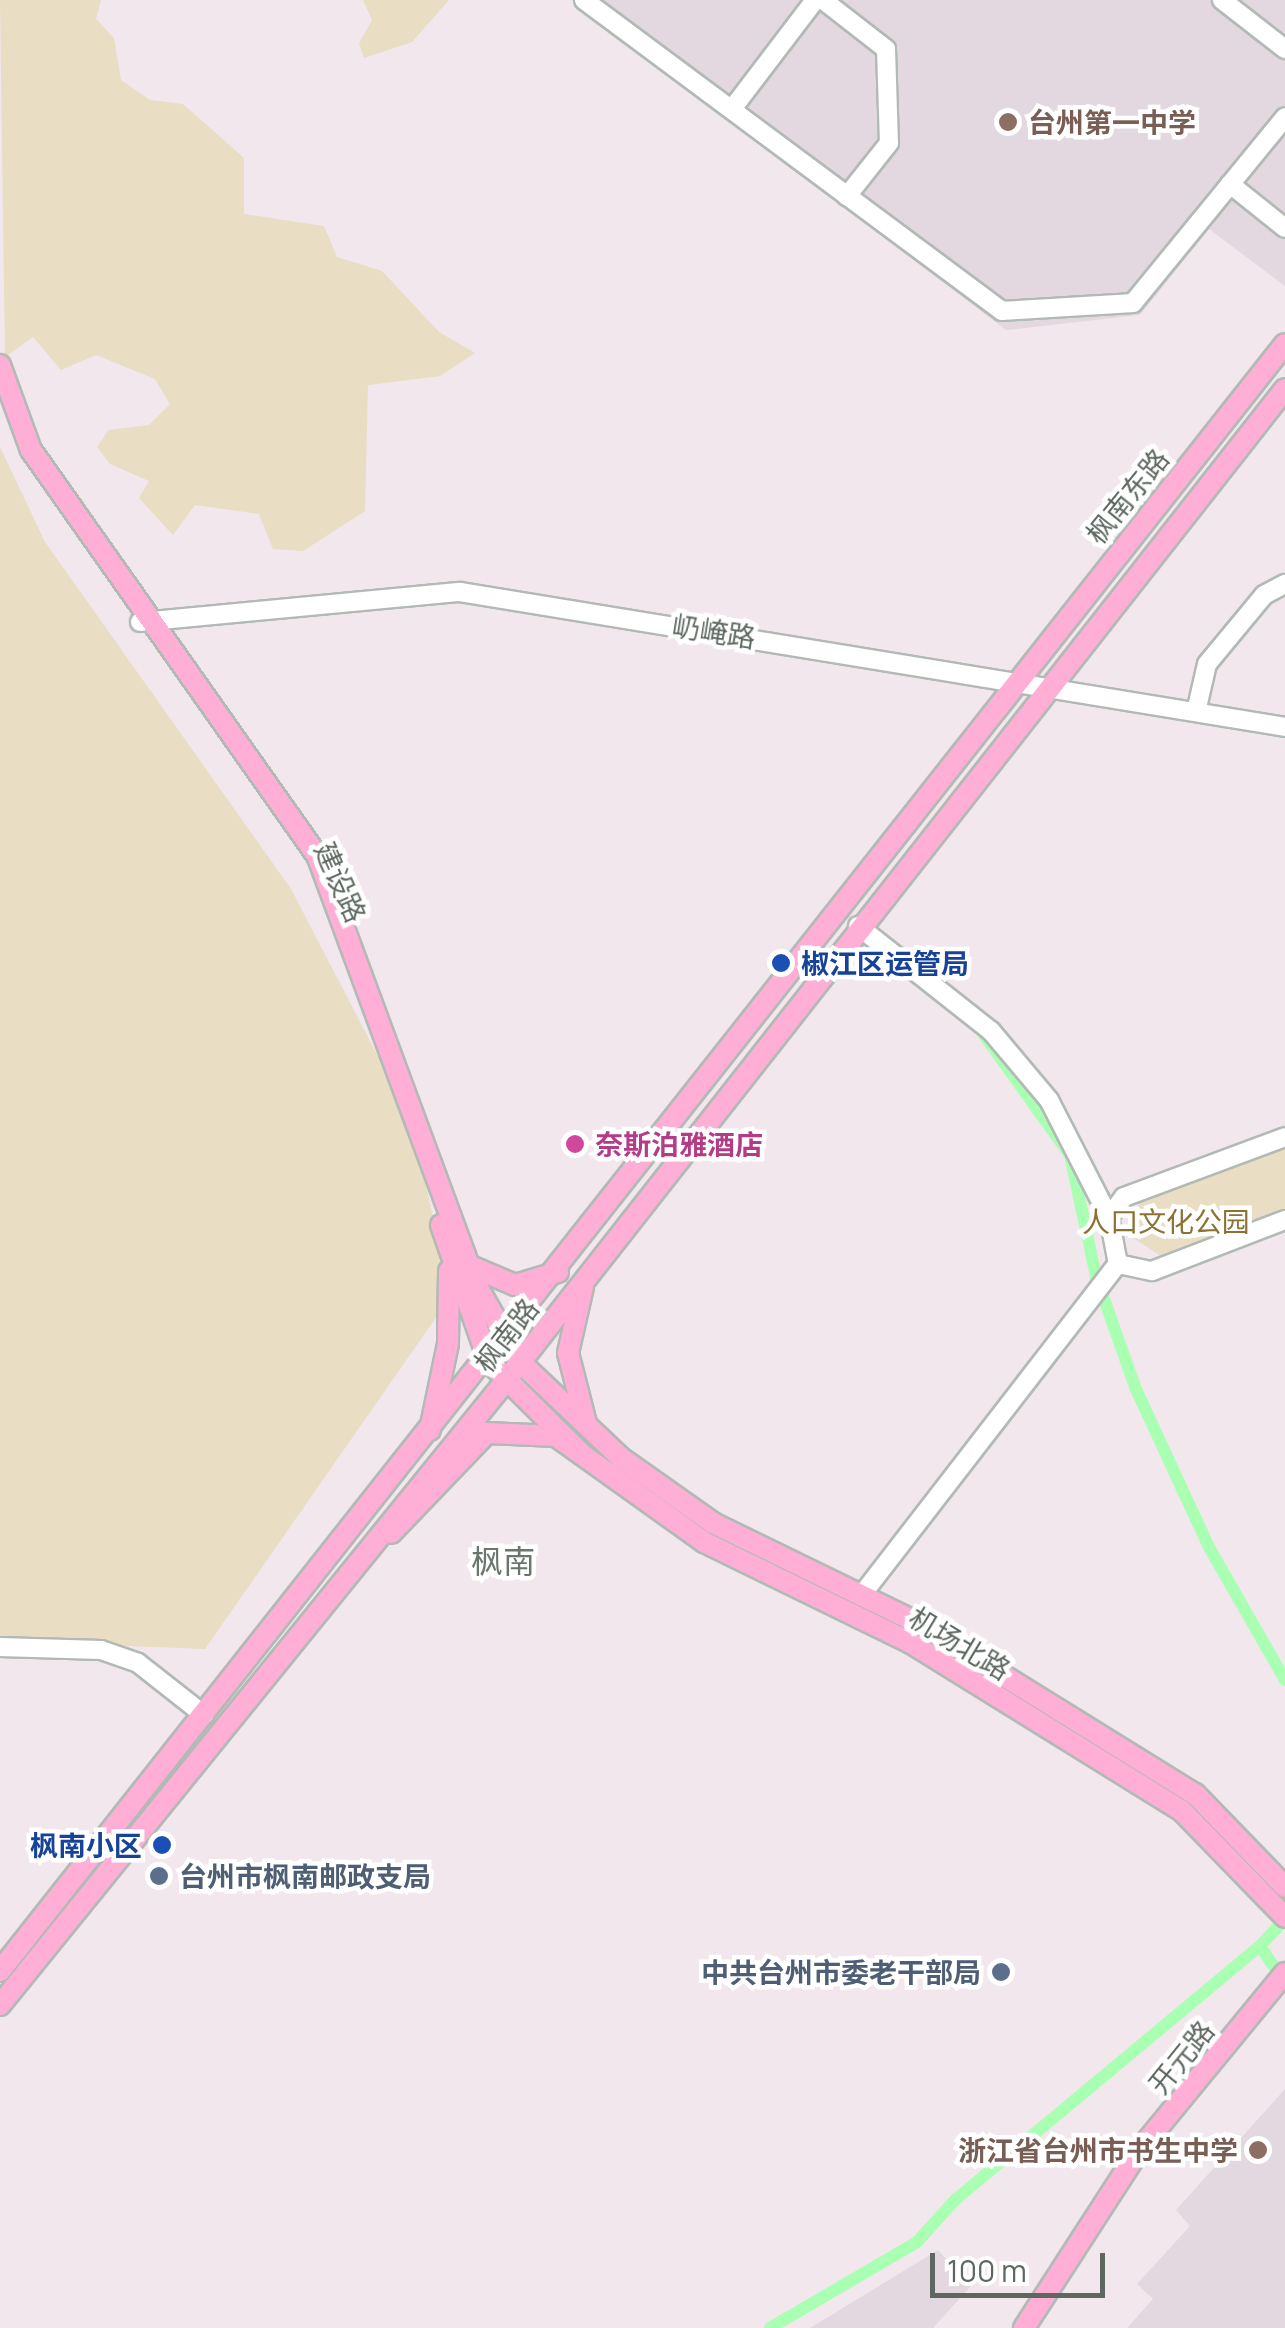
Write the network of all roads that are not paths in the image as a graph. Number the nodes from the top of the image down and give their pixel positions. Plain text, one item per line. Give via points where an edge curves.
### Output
1 (584, 0) edge
2 (814, 0) edge
3 (822, 0) edge
4 (1222, 0) edge
5 (1285, 49) edge
6 (732, 109) junction
7 (1285, 117) edge
8 (1230, 184) junction
9 (848, 196) junction
10 (1285, 228) edge
11 (1285, 344) edge
12 (0, 365) edge
13 (1285, 389) edge
14 (0, 402) edge
15 (1285, 584) edge
16 (147, 622) junction
17 (1012, 683) junction
18 (1043, 690) junction
19 (1196, 712) junction
20 (1285, 726) edge
21 (858, 926) junction
22 (1285, 1137) edge
23 (1109, 1217) junction
24 (1285, 1220) edge
25 (450, 1254) junction
26 (1118, 1264) junction
27 (468, 1266) junction
28 (560, 1271) junction
29 (586, 1276) junction
30 (505, 1342) junction
31 (489, 1362) junction
32 (520, 1362) junction
33 (504, 1383) junction
34 (589, 1430) junction
35 (428, 1439) junction
36 (581, 1453) junction
37 (368, 1548) junction
38 (861, 1596) junction
39 (0, 1646) edge
40 (204, 1715) junction
41 (1285, 1887) edge
42 (1285, 1917) edge
43 (0, 1970) edge
44 (1285, 1973) edge
45 (0, 2005) edge
46 (1024, 2328) edge

1 - 6 street
2 - 6 street
3 - 9 street via 886,49 889,142
4 - 5 street
6 - 9 street
7 - 8 street
8 - 9 street via 1133,303 1002,311
8 - 10 street
11 - 17 main road, 枫南东路
12 - 16 main road, 建设路 via 32,450
13 - 18 main road, 枫南路
14 - 16 main road, 建设路 via 20,456
15 - 19 street via 1264,595 1207,664
16 - 17 street, 屷崦路 via 460,592
16 - 25 main road, 建设路 via 306,859
16 - 27 main road, 建设路 via 317,855
17 - 18 street, 屷崦路
17 - 28 main road, 枫南路
18 - 19 street, 屷崦路
18 - 21 main road, 枫南路
19 - 20 street, 屷崦路
21 - 23 street via 992,1031 1049,1100
21 - 29 main road, 枫南路
22 - 23 street via 1124,1197
23 - 26 street
24 - 26 street via 1152,1271
25 - 31 main road, 建设路
25 - 35 main road via 448,1344
26 - 38 street
27 - 28 main road via 515,1284
27 - 30 main road, 建设路
28 - 30 main road, 枫南路
29 - 32 main road, 枫南路
29 - 34 main road via 568,1353
30 - 31 main road, 枫南路
30 - 32 main road, 建设路
31 - 33 main road, 建设路
31 - 35 main road, 枫南路
32 - 33 main road, 枫南路
32 - 34 main road, 机场北路
33 - 36 main road, 建设路
33 - 37 main road, 枫南路
34 - 38 main road, 机场北路 via 713,1523
35 - 40 main road, 枫南路
36 - 37 main road via 542,1432 487,1434 424,1506
36 - 42 main road, 机场北路 via 704,1542 911,1643 1182,1811
37 - 45 main road, 枫南路
38 - 41 main road, 机场北路 via 1195,1794
39 - 40 street via 101,1650 138,1662
40 - 43 main road, 枫南路
44 - 46 main road, 开元路 via 1137,2153

